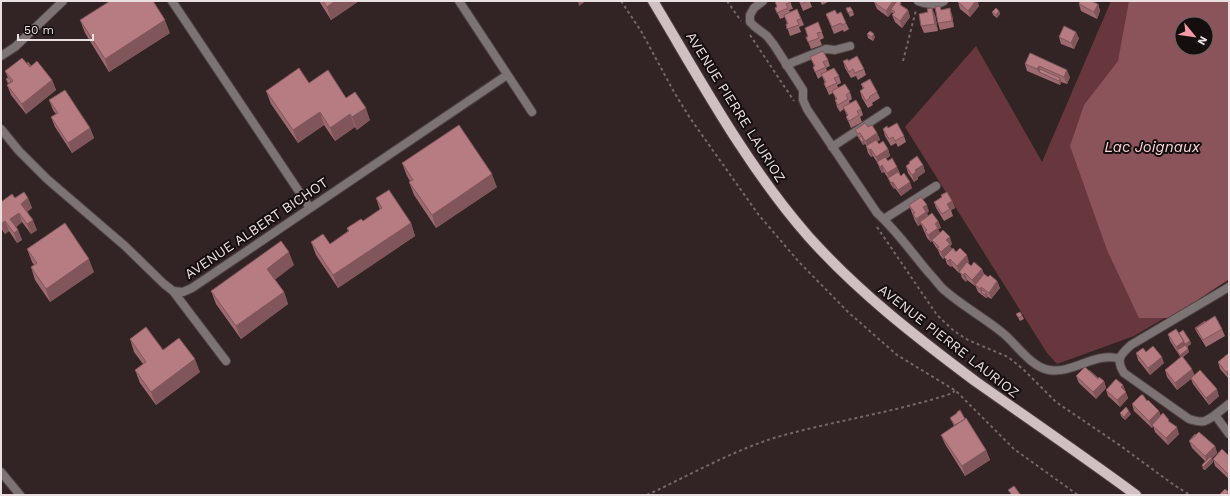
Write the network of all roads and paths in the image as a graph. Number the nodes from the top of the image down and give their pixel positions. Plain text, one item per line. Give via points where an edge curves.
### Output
1 (63, 1) edge
2 (172, 1) edge
3 (459, 1) edge
4 (652, 1) edge
5 (763, 1) edge
6 (918, 1) edge
7 (944, 1) edge
8 (850, 46) dead end
9 (1, 56) edge
10 (903, 61) dead end
11 (786, 65) junction
12 (507, 75) junction
13 (532, 112) dead end
14 (888, 112) dead end
15 (1, 129) edge
16 (832, 147) junction
17 (936, 186) dead end
18 (310, 208) junction
19 (884, 219) junction
20 (1229, 287) edge
21 (173, 291) junction
22 (1120, 358) junction
23 (226, 361) dead end
24 (956, 391) dead end
25 (1229, 404) edge
26 (1215, 415) junction
27 (1229, 434) edge
28 (1, 472) edge
29 (20, 495) edge
30 (647, 495) edge
31 (1136, 495) edge

1 - 9 street via 15,47
2 - 18 street
3 - 12 street
4 - 31 main road, AVENUE PIERRE LAURIOZ via 756,168 796,221 835,265 913,335
5 - 11 street via 754,8 750,22 767,36
6 - 7 street via 927,4
6 - 10 path
8 - 11 street via 836,50 826,49
11 - 16 street via 802,90 807,109
12 - 13 street
12 - 18 street, AVENUE ALBERT BICHOT
14 - 16 street
15 - 21 street, AVENUE ALBERT BICHOT via 47,179
16 - 19 street via 877,213
17 - 19 street
18 - 21 street, AVENUE ALBERT BICHOT via 192,288 183,292
19 - 22 street via 943,289 1005,334 1040,366 1049,370 1063,370 1103,357
20 - 22 street via 1131,345
21 - 23 street
22 - 26 street via 1120,367 1124,373 1189,419 1206,422
24 - 30 path via 914,405 773,439 732,455
25 - 26 street
26 - 27 street
28 - 29 street

